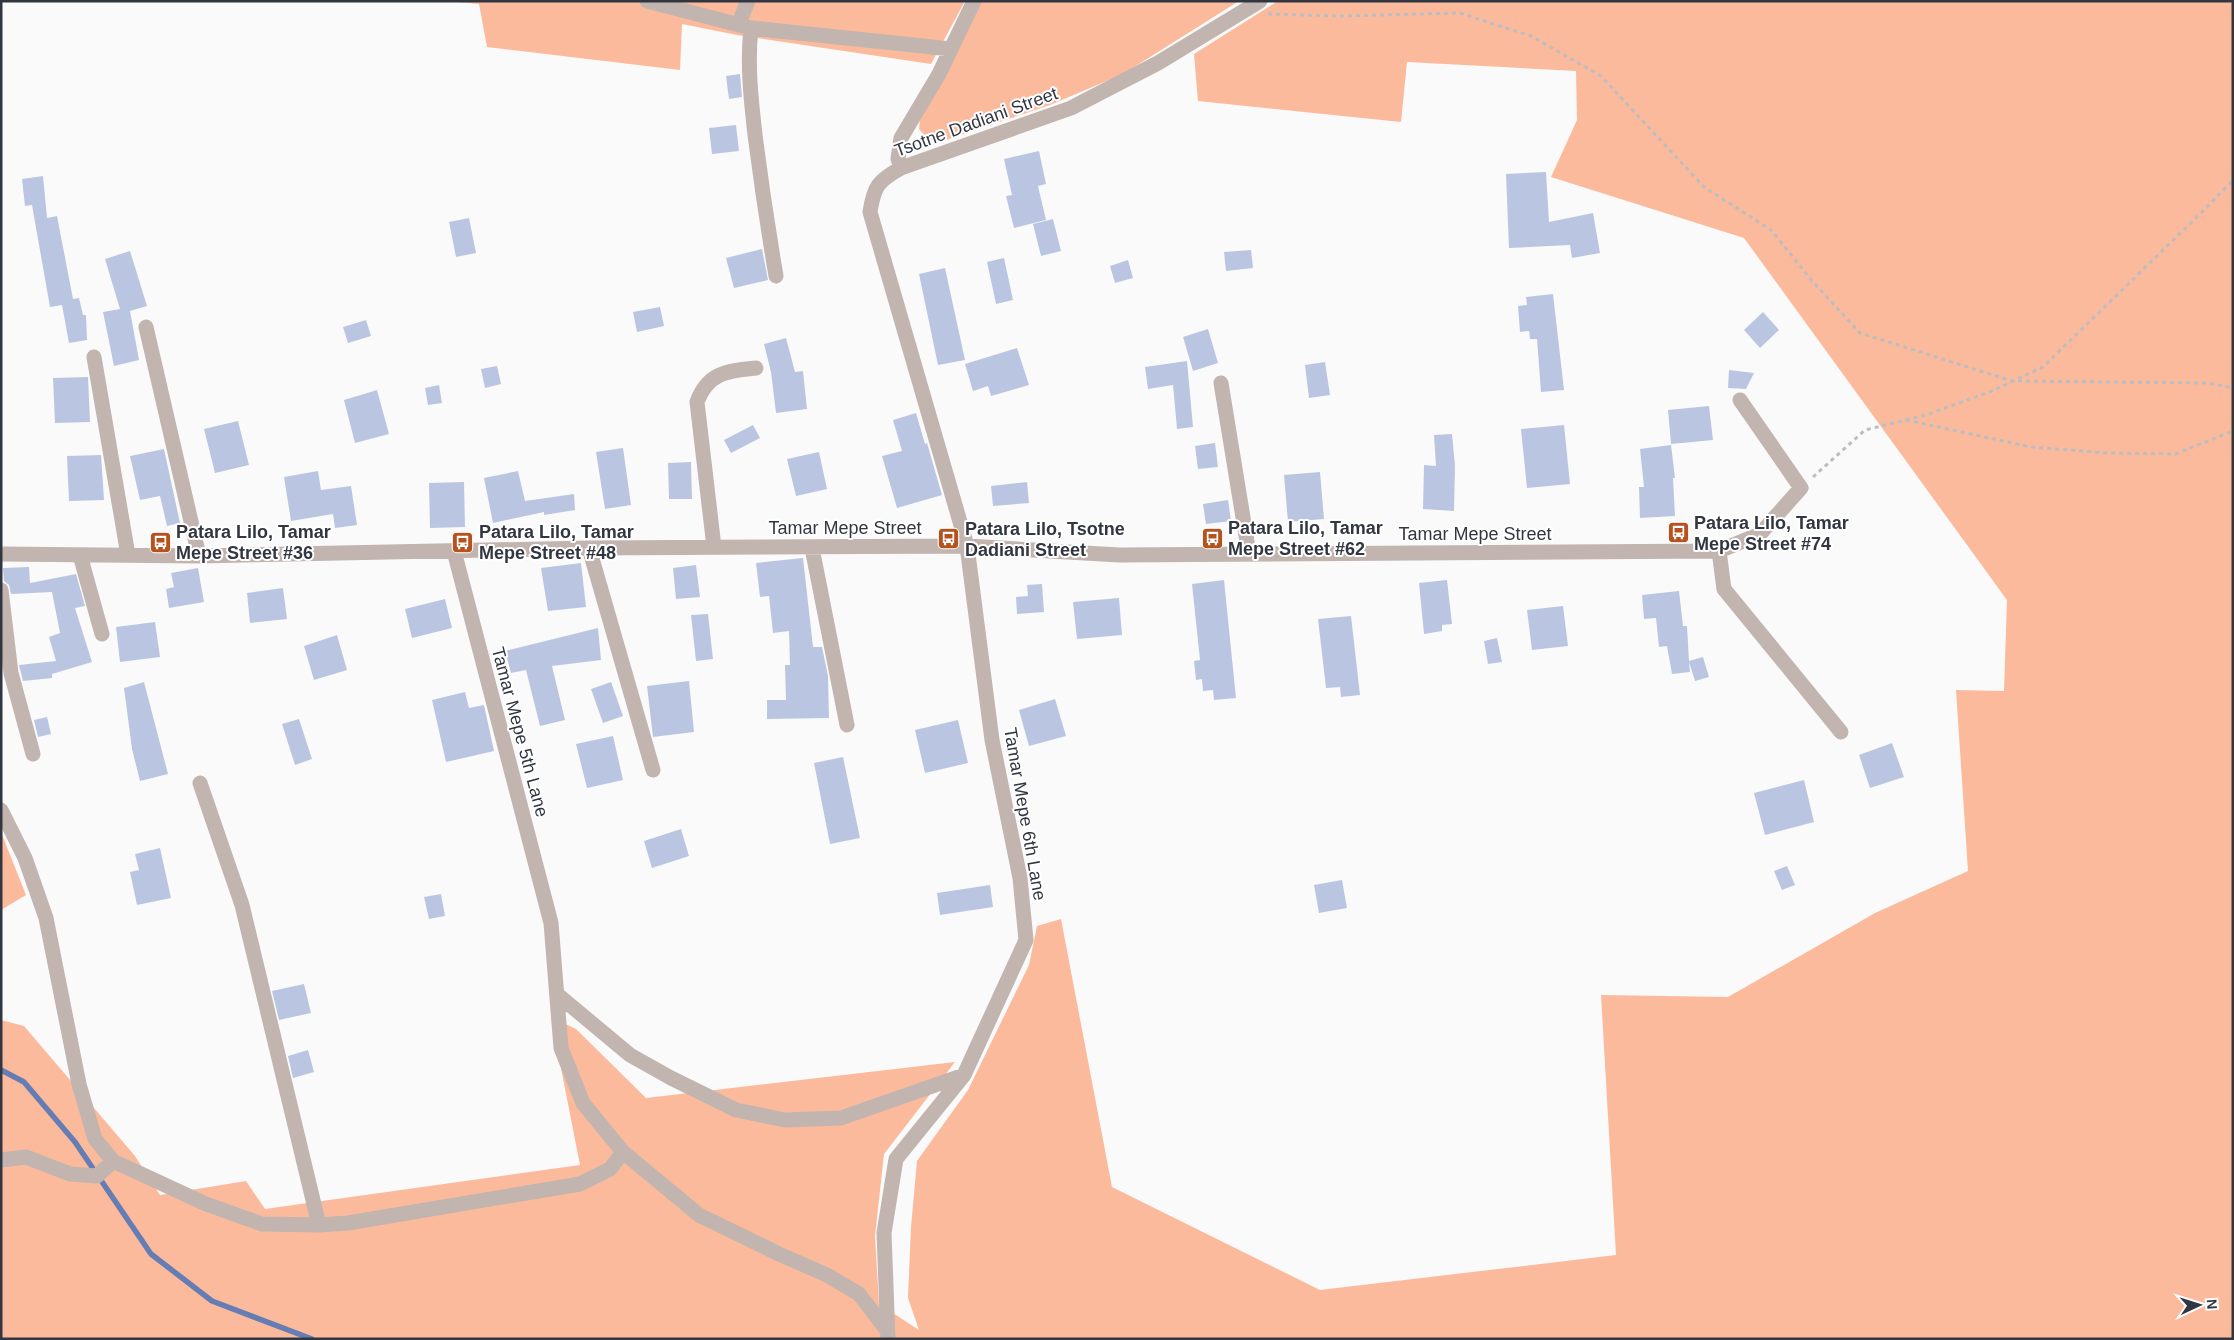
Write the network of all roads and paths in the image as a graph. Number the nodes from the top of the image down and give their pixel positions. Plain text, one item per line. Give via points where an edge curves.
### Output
1 (648, 1) edge
2 (748, 1) edge
3 (974, 1) edge
4 (1260, 1) edge
5 (1240, 14) junction
6 (744, 27) junction
7 (952, 49) junction
8 (901, 168) junction
9 (2233, 180) edge
10 (776, 276) dead end
11 (146, 327) dead end
12 (94, 357) dead end
13 (756, 368) dead end
14 (2012, 382) junction
15 (1222, 383) dead end
16 (2233, 388) edge
17 (1740, 400) dead end
18 (1905, 420) junction
19 (2233, 431) edge
20 (1801, 488) junction
21 (967, 546) junction
22 (714, 547) junction
23 (589, 548) junction
24 (812, 548) junction
25 (454, 551) junction
26 (1719, 551) junction
27 (1, 554) edge
28 (1249, 554) junction
29 (80, 555) junction
30 (128, 555) junction
31 (199, 556) junction
32 (1, 590) edge
33 (102, 634) dead end
34 (847, 725) dead end
35 (1841, 732) dead end
36 (33, 754) dead end
37 (653, 770) dead end
38 (200, 783) dead end
39 (1, 810) edge
40 (558, 995) junction
41 (964, 1075) junction
42 (623, 1152) junction
43 (1, 1160) edge
44 (113, 1161) junction
45 (319, 1225) junction
46 (887, 1334) edge

1 - 6 street
2 - 6 street
3 - 7 street
4 - 5 street, Tsotne Dadiani Street
5 - 8 street, Tsotne Dadiani Street via 1158,63 1071,108
5 - 14 path via 1460,13 1531,36 1601,76 1704,187 1771,230 1860,333
6 - 7 street
6 - 10 street via 762,194
7 - 8 street via 901,138 898,159
8 - 21 street, Tsotne Dadiani Street via 883,178 874,191 870,212
9 - 14 path via 2043,367
11 - 31 street
12 - 30 street
13 - 22 street via 719,374 702,389 697,402
14 - 16 path via 2208,383
14 - 18 path
15 - 28 street
17 - 20 street
18 - 19 path via 2031,447 2107,453 2174,454
18 - 20 path via 1865,430
20 - 26 street via 1760,534
21 - 24 street, Tamar Mepe Street
21 - 28 street, Tamar Mepe Street via 1119,555
21 - 41 street, Tamar Mepe 6th Lane via 992,740 1020,878 1026,940
22 - 23 street, Tamar Mepe Street
22 - 24 street, Tamar Mepe Street
23 - 25 street, Tamar Mepe Street
23 - 37 street
24 - 34 street
25 - 31 street, Tamar Mepe Street
25 - 40 street, Tamar Mepe 5th Lane via 551,923
26 - 28 street, Tamar Mepe Street
26 - 35 street via 1724,589
27 - 29 street, Tamar Mepe Street
29 - 30 street, Tamar Mepe Street
29 - 33 street
30 - 31 street, Tamar Mepe Street
32 - 36 street via 11,673
38 - 45 street via 242,905
39 - 44 street via 25,858 46,918 79,1084 95,1139
40 - 41 street via 630,1055 736,1110 785,1120 841,1118
40 - 42 street, Tamar Mepe 5th Lane via 561,1048 583,1103
41 - 46 street, Tamar Mepe 6th Lane via 896,1159 884,1233
42 - 45 street via 610,1169 580,1184 348,1223
42 - 46 street, Tamar Mepe 5th Lane via 699,1215 827,1275 860,1294
43 - 44 street via 26,1157 70,1174 97,1176
44 - 45 street via 206,1204 262,1224

